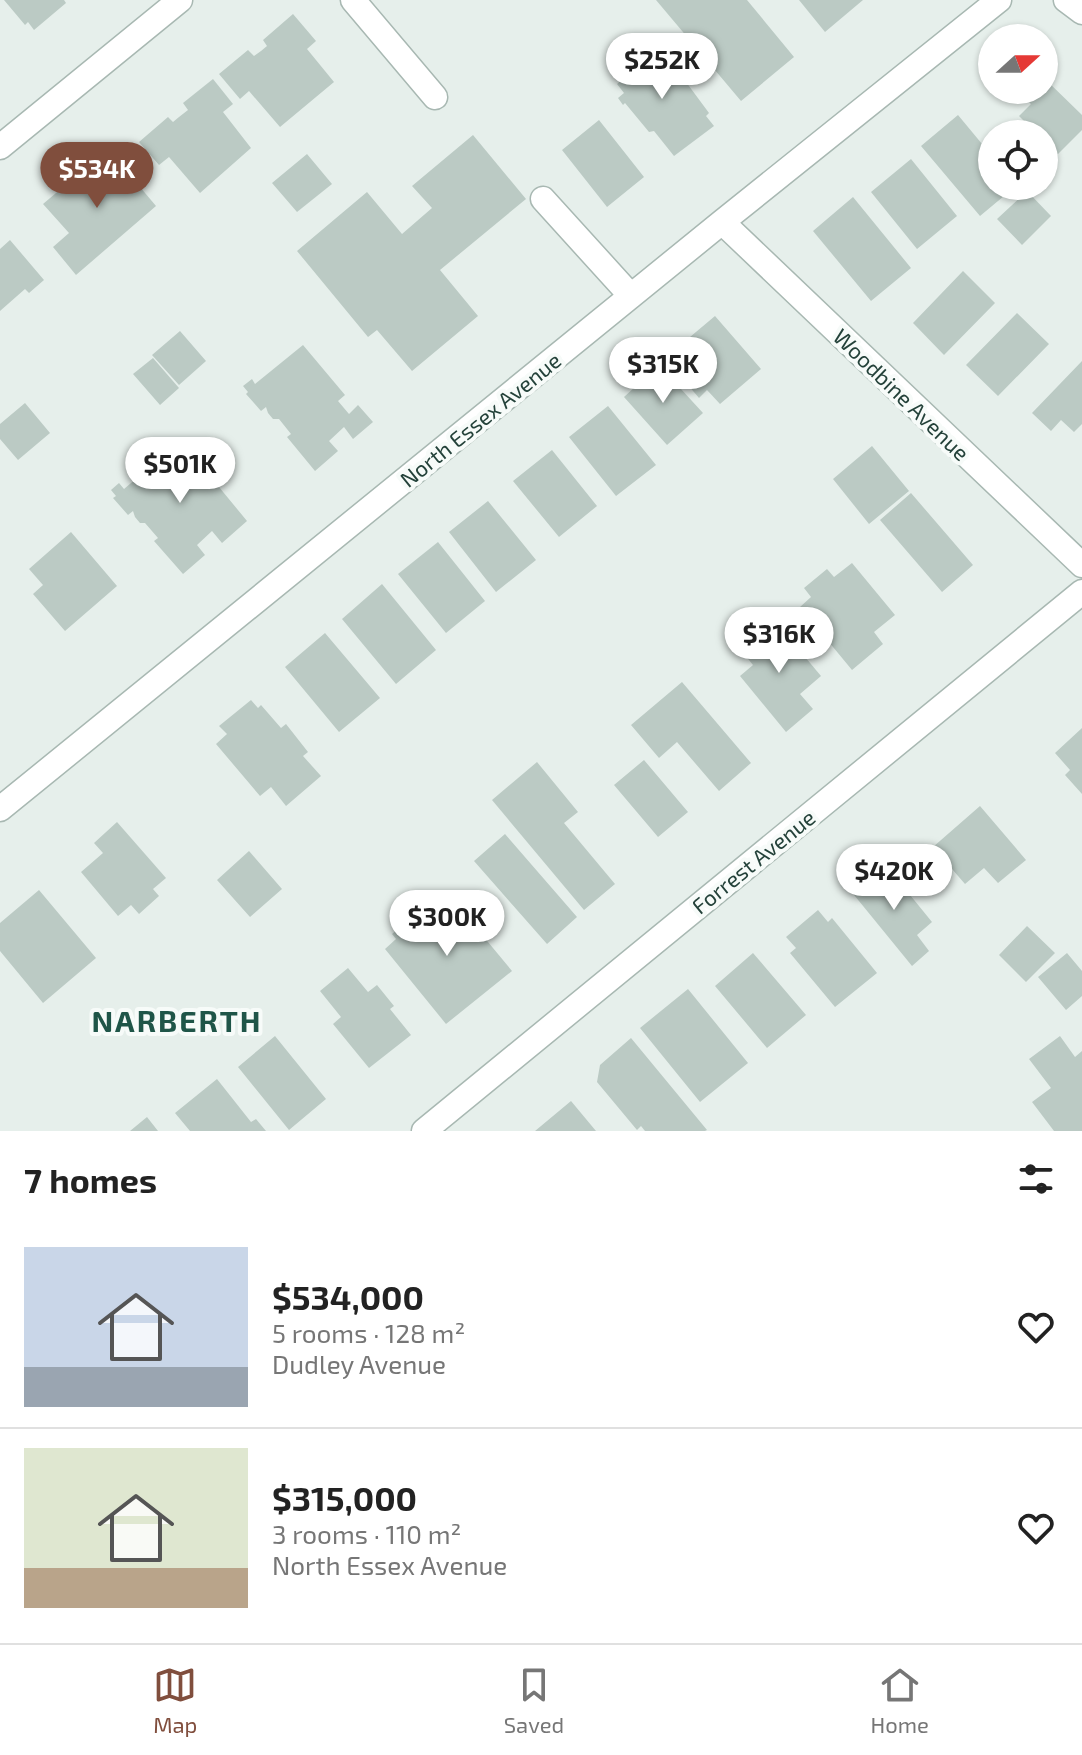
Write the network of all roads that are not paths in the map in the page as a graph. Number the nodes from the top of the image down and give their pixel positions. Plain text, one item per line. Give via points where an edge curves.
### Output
1 (180, 0) edge
2 (353, 0) edge
3 (999, 0) edge
4 (1066, 0) edge
5 (1082, 12) edge
6 (435, 97) dead end
7 (0, 147) edge
8 (543, 199) dead end
9 (722, 222) junction
10 (631, 296) junction
11 (1082, 565) edge
12 (1082, 592) edge
13 (0, 809) edge
14 (424, 1131) edge

1 - 7 street
2 - 6 street
3 - 9 street, North Essex Avenue
4 - 5 street
8 - 10 street
9 - 10 street, North Essex Avenue
9 - 11 street, Woodbine Avenue
10 - 13 street, North Essex Avenue
12 - 14 street, Forrest Avenue

